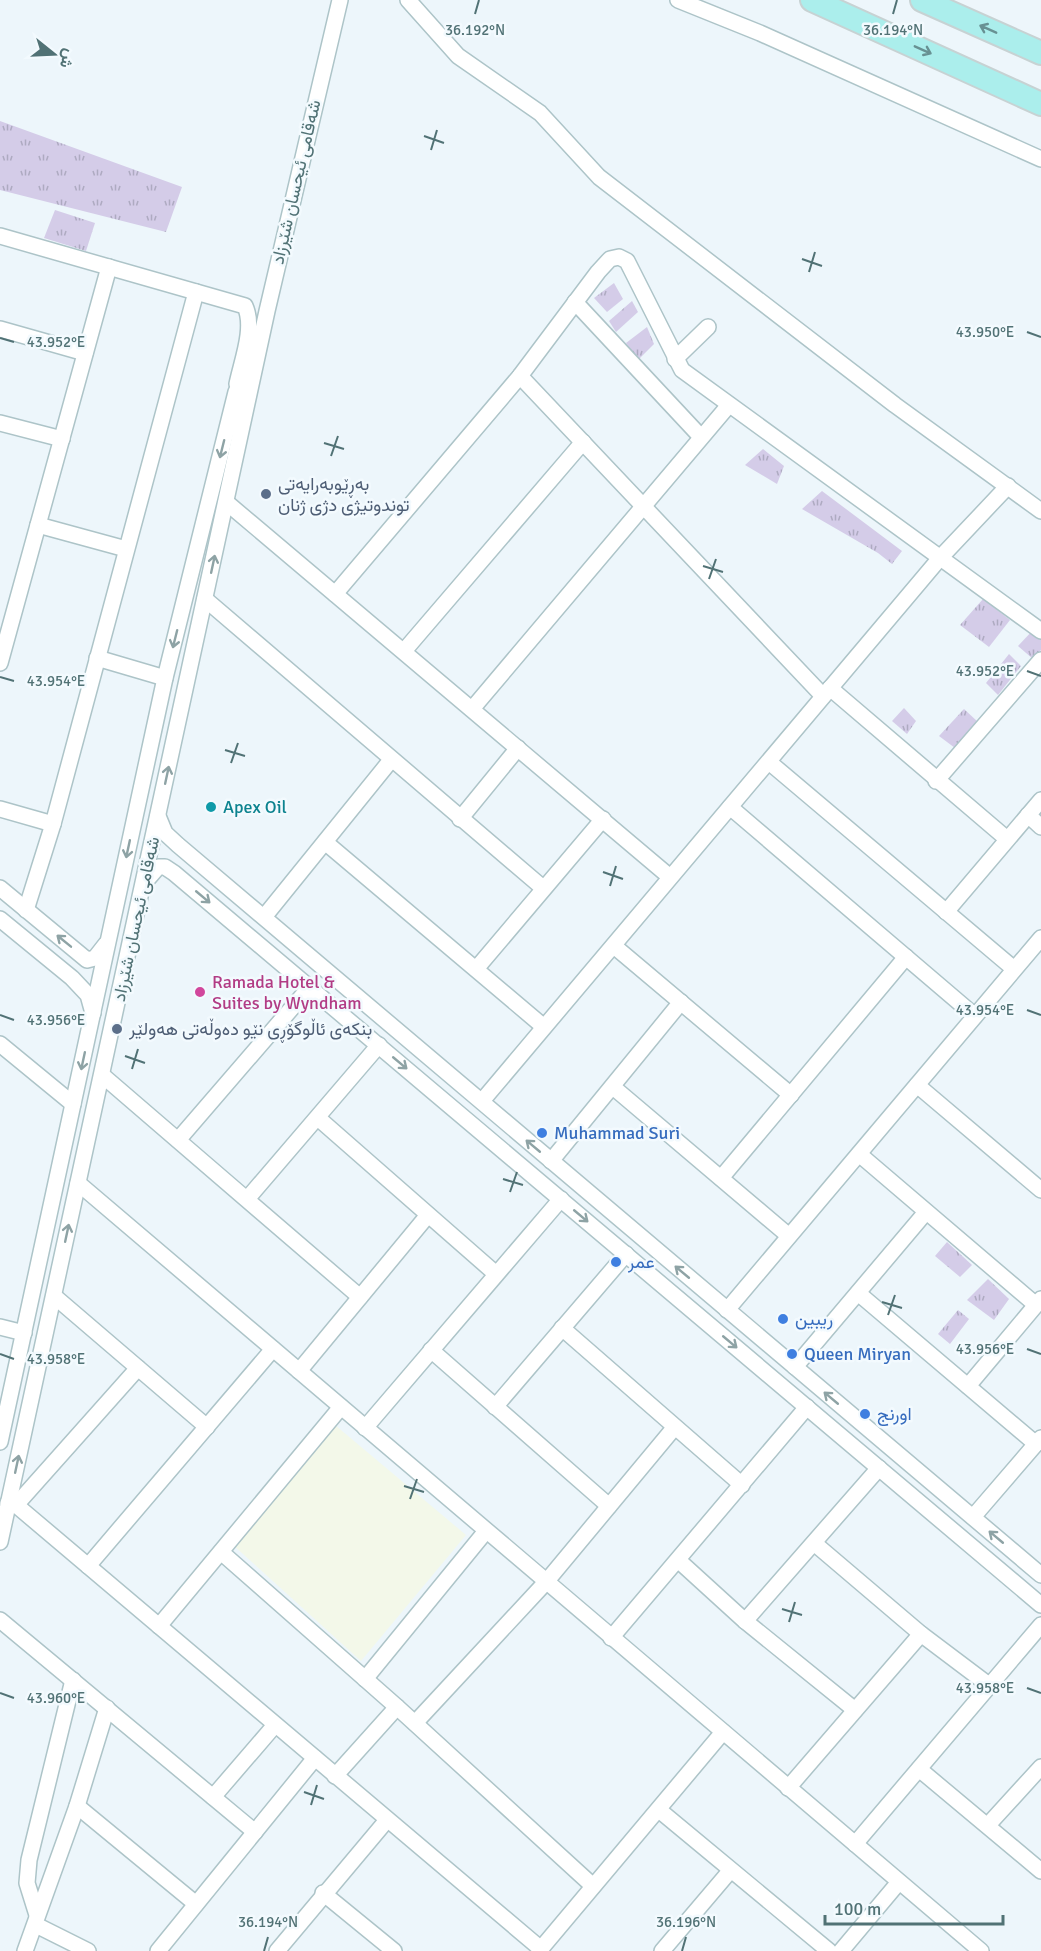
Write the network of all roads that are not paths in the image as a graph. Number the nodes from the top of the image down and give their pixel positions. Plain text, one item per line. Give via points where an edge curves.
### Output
1 (340, 0) edge
2 (408, 0) edge
3 (678, 0) edge
4 (812, 0) edge
5 (922, 0) edge
6 (1041, 53) edge
7 (1041, 104) edge
8 (1041, 159) edge
9 (0, 236) edge
10 (109, 267) junction
11 (196, 292) junction
12 (575, 302) junction
13 (708, 327) dead end
14 (0, 329) edge
15 (86, 353) junction
16 (675, 359) junction
17 (255, 365) junction
18 (520, 376) junction
19 (236, 392) junction
20 (729, 405) junction
21 (0, 423) edge
22 (701, 437) junction
23 (62, 439) junction
24 (583, 442) junction
25 (1008, 486) junction
26 (226, 502) junction
27 (643, 505) junction
28 (1041, 512) edge
29 (38, 525) junction
30 (126, 549) junction
31 (940, 558) junction
32 (335, 594) junction
33 (205, 599) junction
34 (1041, 631) edge
35 (404, 651) junction
36 (97, 658) junction
37 (1041, 660) edge
38 (0, 663) edge
39 (165, 678) junction
40 (826, 692) junction
41 (472, 709) junction
42 (155, 726) junction
43 (176, 731) junction
44 (518, 748) junction
45 (391, 760) junction
46 (768, 762) junction
47 (936, 781) junction
48 (1041, 800) edge
49 (730, 807) junction
50 (0, 809) edge
51 (1028, 815) junction
52 (158, 816) junction
53 (460, 819) junction
54 (603, 819) junction
55 (53, 824) junction
56 (1041, 827) edge
57 (1007, 839) junction
58 (325, 842) junction
59 (189, 854) junction
60 (174, 873) junction
61 (670, 877) junction
62 (143, 885) junction
63 (0, 888) edge
64 (543, 888) junction
65 (26, 910) junction
66 (946, 912) junction
67 (264, 917) junction
68 (0, 919) edge
69 (1041, 938) edge
70 (108, 942) junction
71 (614, 946) junction
72 (906, 957) junction
73 (87, 960) junction
74 (476, 969) junction
75 (1014, 969) junction
76 (72, 978) junction
77 (310, 987) junction
78 (681, 1002) junction
79 (93, 1013) junction
80 (975, 1016) junction
81 (544, 1027) junction
82 (0, 1044) edge
83 (379, 1045) junction
84 (102, 1075) junction
85 (917, 1084) junction
86 (613, 1087) junction
87 (791, 1095) junction
88 (482, 1101) junction
89 (73, 1104) junction
90 (318, 1118) junction
91 (510, 1126) junction
92 (178, 1140) junction
93 (495, 1143) junction
94 (859, 1154) junction
95 (551, 1161) junction
96 (721, 1178) junction
97 (78, 1183) junction
98 (1041, 1190) edge
99 (248, 1198) junction
100 (561, 1199) junction
101 (926, 1212) junction
102 (428, 1215) junction
103 (789, 1236) junction
104 (626, 1254) junction
105 (40, 1257) junction
106 (61, 1262) junction
107 (496, 1274) junction
108 (858, 1293) junction
109 (54, 1296) junction
110 (360, 1297) junction
111 (1038, 1302) edge
112 (727, 1310) junction
113 (0, 1327) edge
114 (562, 1328) junction
115 (24, 1333) junction
116 (273, 1349) junction
117 (431, 1350) junction
118 (16, 1367) junction
119 (795, 1367) junction
120 (138, 1368) junction
121 (299, 1371) junction
122 (0, 1380) edge
123 (968, 1386) junction
124 (341, 1407) junction
125 (495, 1407) junction
126 (807, 1407) junction
127 (2, 1412) edge
128 (854, 1417) junction
129 (207, 1426) junction
130 (365, 1428) junction
131 (674, 1428) junction
132 (840, 1435) junction
133 (1038, 1441) edge
134 (0, 1442) edge
135 (879, 1468) junction
136 (742, 1485) junction
137 (12, 1504) junction
138 (609, 1506) junction
139 (973, 1517) junction
140 (486, 1531) junction
141 (0, 1542) edge
142 (814, 1543) junction
143 (220, 1552) junction
144 (678, 1560) junction
145 (88, 1566) junction
146 (1041, 1575) edge
147 (546, 1582) junction
148 (1041, 1605) edge
149 (0, 1620) edge
150 (745, 1621) junction
151 (1041, 1625) edge
152 (159, 1626) junction
153 (921, 1634) junction
154 (611, 1638) junction
155 (365, 1679) junction
156 (73, 1680) junction
157 (990, 1686) junction
158 (397, 1707) junction
159 (107, 1708) junction
160 (855, 1710) junction
161 (415, 1724) junction
162 (274, 1725) junction
163 (723, 1732) junction
164 (315, 1758) junction
165 (1041, 1767) edge
166 (919, 1769) junction
167 (335, 1776) junction
168 (788, 1788) junction
169 (213, 1797) junction
170 (77, 1806) junction
171 (659, 1810) junction
172 (387, 1820) junction
173 (988, 1825) junction
174 (255, 1832) junction
175 (855, 1845) junction
176 (730, 1871) junction
177 (1041, 1871) edge
178 (899, 1882) junction
179 (593, 1886) junction
180 (323, 1893) junction
181 (196, 1904) junction
182 (36, 1920) junction
183 (964, 1946) edge
184 (540, 1950) edge
185 (25, 1951) edge
186 (88, 1951) edge
187 (158, 1951) edge
188 (277, 1951) edge
189 (394, 1951) edge
190 (662, 1951) edge
191 (829, 1951) edge
192 (841, 1951) edge
193 (981, 1951) edge

1 - 17 street, شەقامی ئیحسان شێرزاد
2 - 25 street via 458,56 540,113 599,177
3 - 8 street
4 -> 7 highway
6 -> 5 highway
9 - 10 street
10 - 11 street
10 - 15 street
11 - 19 street via 245,306 249,314
11 - 30 street
12 - 16 street via 610,259 619,257 627,261
12 - 18 street
12 - 22 street
13 - 16 street
14 - 15 street
15 - 23 street
16 - 20 street via 682,370
17 - 19 street, شەقامی ئیحسان شێرزاد via 244,375
17 - 26 street, شەقامی ئیحسان شێرزاد
18 - 24 street
18 - 32 street
19 -> 39 street, شەقامی ئیحسان شێرزاد
20 - 22 street
20 - 31 street
21 - 23 street
22 - 27 street
23 - 29 street
24 - 27 street
24 - 35 street
25 - 28 street
25 - 31 street
26 - 32 street
33 -> 26 street, شەقامی ئیحسان شێرزاد
27 - 40 street
27 - 41 street
29 - 30 street
29 - 38 street
30 - 36 street
31 - 34 street
31 - 40 street
32 - 35 street
33 - 43 street, شەقامی ئیحسان شێرزاد
33 - 45 street
35 - 41 street
36 - 39 street
36 - 55 street
37 - 47 street
39 - 42 street, شەقامی ئیحسان شێرزاد
40 - 46 street
40 - 47 street
41 - 44 street
42 - 43 street
42 -> 70 street, شەقامی ئیحسان شێرزاد
52 -> 43 street, شەقامی ئیحسان شێرزاد
44 - 53 street
44 - 54 street
45 - 53 street
45 - 58 street
46 - 49 street
46 - 66 street
47 - 57 street
48 - 51 street
49 - 61 street
49 - 72 street
50 - 55 street
51 - 56 street
51 - 57 street
52 - 59 street via 165,833
52 - 62 street, شەقامی ئیحسان شێرزاد
53 - 64 street
54 - 61 street
54 - 64 street
55 - 65 street
57 - 66 street
58 - 67 street
58 - 74 street
59 - 60 street via 175,861
59 - 67 street
60 - 62 street via 163,866 156,867
60 -> 77 street
61 - 71 street
62 - 84 street, شەقامی ئیحسان شێرزاد
63 - 65 street
64 - 74 street
73 -> 65 street
66 - 75 street
67 - 88 street
68 - 76 street
69 - 75 street
70 - 73 street via 95,958
70 - 79 street, شەقامی ئیحسان شێرزاد
71 - 78 street
71 - 81 street
72 - 80 street
72 - 87 street
73 - 76 street via 86,972
74 - 81 street
75 - 80 street
76 - 79 street via 88,995
77 - 83 street
77 - 92 street
78 - 86 street
78 - 87 street
79 -> 89 street, شەقامی ئیحسان شێرزاد
80 - 85 street
81 - 88 street
82 - 89 street
83 - 90 street
83 -> 93 street
84 - 92 street
84 - 97 street, شەقامی ئیحسان شێرزاد
85 - 94 street
85 - 98 street
86 - 95 street
86 - 96 street
87 - 96 street
88 - 91 street
89 - 105 street, شەقامی ئیحسان شێرزاد
90 - 99 street
90 - 102 street
91 - 93 street
95 -> 91 street
92 - 99 street
93 - 100 street
94 - 101 street
94 - 103 street
112 -> 95 street
96 - 103 street
106 -> 97 street, شەقامی ئیحسان شێرزاد
97 - 116 street
99 - 110 street
100 -> 104 street
100 - 107 street
101 - 108 street
101 - 111 street
102 - 107 street
102 - 110 street
103 - 112 street
104 - 114 street
104 -> 126 street
105 - 106 street
105 - 115 street, شەقامی ئیحسان شێرزاد
106 - 109 street, شەقامی ئیحسان شێرزاد
107 - 117 street
108 - 119 street
108 - 123 street
109 - 120 street
137 -> 109 street, شەقامی ئیحسان شێرزاد
110 - 121 street
111 - 123 street
112 - 119 street
113 - 115 street
114 - 125 street
114 - 131 street
115 - 118 street, شەقامی ئیحسان شێرزاد
116 - 121 street
116 - 129 street
117 - 125 street
117 - 130 street
118 - 122 street
118 - 127 street, شەقامی ئیحسان شێرزاد
128 -> 119 street
120 - 129 street
120 - 137 street
121 - 124 street
123 - 133 street
124 - 130 street
124 - 143 street
125 - 138 street
126 - 132 street
126 - 136 street
127 - 134 street, شەقامی ئیحسان شێرزاد
128 - 132 street
128 - 139 street
129 - 145 street
130 - 140 street
131 - 136 street
131 - 138 street
132 - 135 street
133 - 139 street
135 - 142 street
135 - 148 street
136 - 144 street
137 - 141 street, شەقامی ئیحسان شێرزاد
137 - 145 street
138 - 147 street
146 -> 139 street
140 - 147 street
140 - 155 street
142 - 150 street
142 - 153 street
143 - 152 street
143 - 155 street
144 - 150 street
144 - 154 street
145 - 152 street
147 - 154 street
147 - 161 street
149 - 156 street
150 - 160 street
151 - 157 street
152 - 162 street
153 - 157 street
153 - 160 street
154 - 163 street
155 - 158 street
156 - 159 street
156 - 182 street via 29,1860 27,1883
157 - 166 street
158 - 161 street
158 - 167 street
159 - 169 street
159 - 170 street
160 - 168 street
161 - 179 street
162 - 164 street
162 - 169 street
163 - 168 street
163 - 171 street
164 - 167 street
164 - 174 street
165 - 173 street
166 - 173 street
166 - 175 street
167 - 172 street
168 - 175 street
169 - 174 street
170 - 181 street
170 - 182 street
171 - 176 street
171 - 179 street
172 - 180 street
172 - 184 street
173 - 177 street
174 - 181 street
175 - 178 street
176 - 190 street
176 - 191 street
178 - 183 street
178 - 192 street
179 - 184 street
180 - 188 street
180 - 189 street
181 - 187 street
182 - 185 street
182 - 186 street
183 - 193 street

